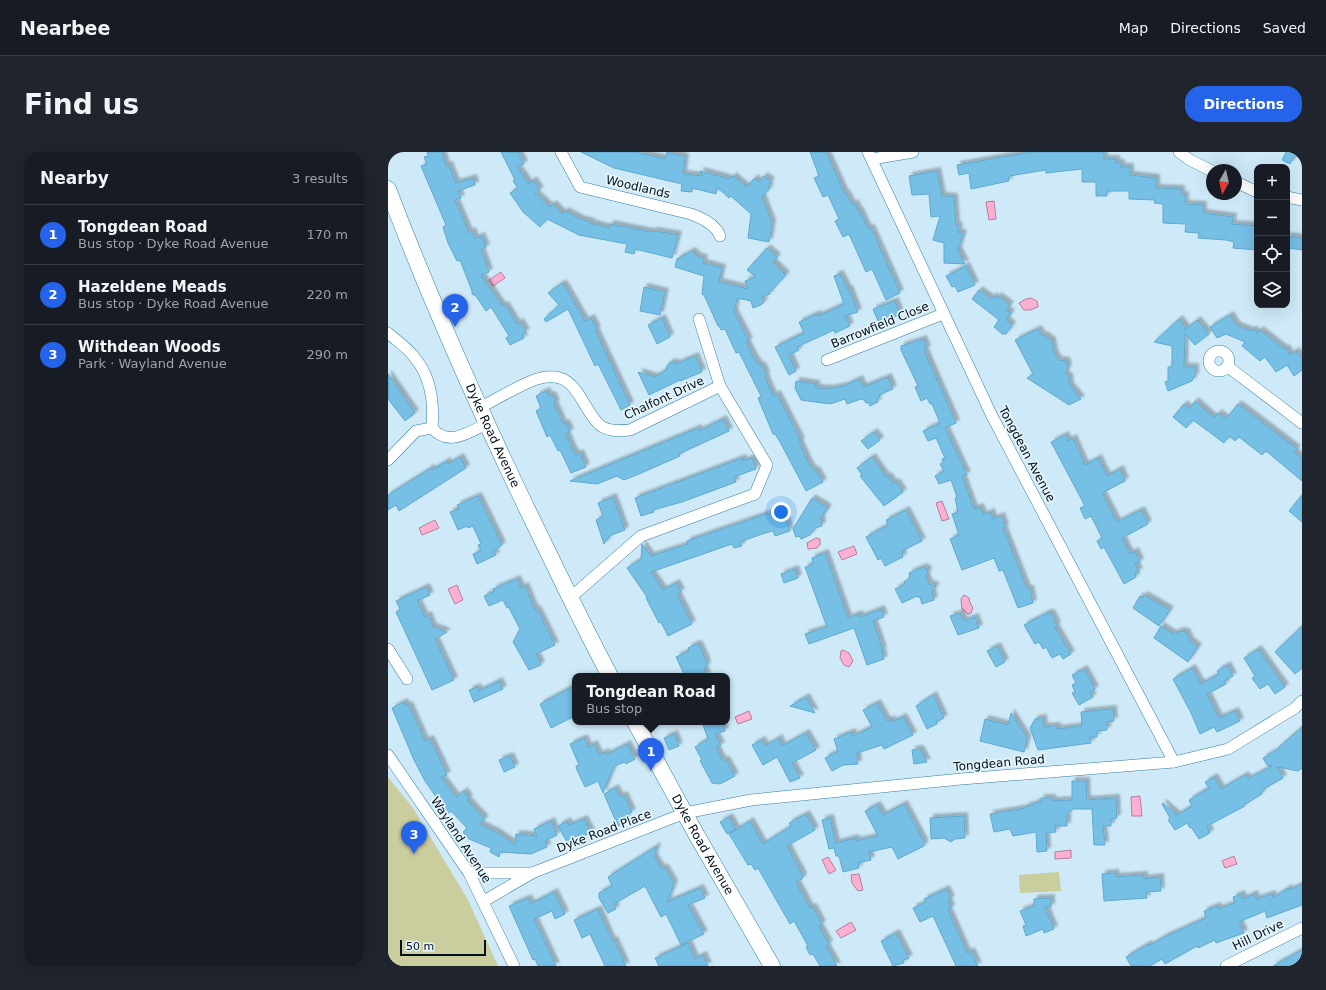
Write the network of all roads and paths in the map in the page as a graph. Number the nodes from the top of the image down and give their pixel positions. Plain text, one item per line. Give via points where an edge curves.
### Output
1 (561, 152) edge
2 (913, 152) edge
3 (1179, 152) edge
4 (870, 156) edge
5 (1206, 168) edge
6 (1242, 185) edge
7 (1254, 191) edge
8 (1290, 198) edge
9 (390, 199) edge
10 (1302, 200) edge
11 (720, 236) dead end
12 (943, 314) junction
13 (699, 319) dead end
14 (388, 333) edge
15 (827, 360) dead end
16 (1227, 366) dead end
17 (720, 386) junction
18 (479, 408) junction
19 (1302, 423) edge
20 (486, 424) junction
21 (432, 428) junction
22 (388, 460) edge
23 (570, 598) junction
24 (388, 649) edge
25 (608, 673) edge
26 (407, 679) dead end
27 (1302, 701) edge
28 (637, 725) edge
29 (388, 755) edge
30 (1174, 762) junction
31 (685, 813) junction
32 (469, 873) junction
33 (532, 873) junction
34 (484, 901) junction
35 (1302, 928) edge
36 (514, 966) edge
37 (772, 966) edge
38 (1226, 966) edge

1 - 11 street, Woodlands via 580,187 701,217 718,230
2 - 4 street
3 - 5 street
4 - 12 street, Tongdean Avenue
6 - 7 street
8 - 10 street
9 - 18 street, Dyke Road Avenue
12 - 15 street, Barrowfield Close
12 - 30 street, Tongdean Avenue via 992,416
13 - 17 street
14 - 21 street via 415,358 428,381 433,410
16 - 19 street
17 - 18 street, Chalfont Drive via 630,430 617,432 596,422 576,389 567,382 552,377 536,379
17 - 23 street, Chalfont Drive via 767,465 755,494 641,536
18 - 20 street, Dyke Road Avenue
20 - 21 street via 452,438 442,437
20 - 23 street, Dyke Road Avenue
21 - 22 street via 416,431
23 - 25 street, Dyke Road Avenue
24 - 26 street
27 - 30 street, Tongdean Road via 1296,708 1228,749
28 - 31 street, Dyke Road Avenue
29 - 32 street, Wayland Avenue
30 - 31 street, Tongdean Road via 961,779 751,800
31 - 33 street, Dyke Road Place
31 - 37 street, Dyke Road Avenue
32 - 33 street
32 - 34 street, Wayland Avenue
33 - 34 street
34 - 36 street, Wayland Avenue
35 - 38 street, Hill Drive

